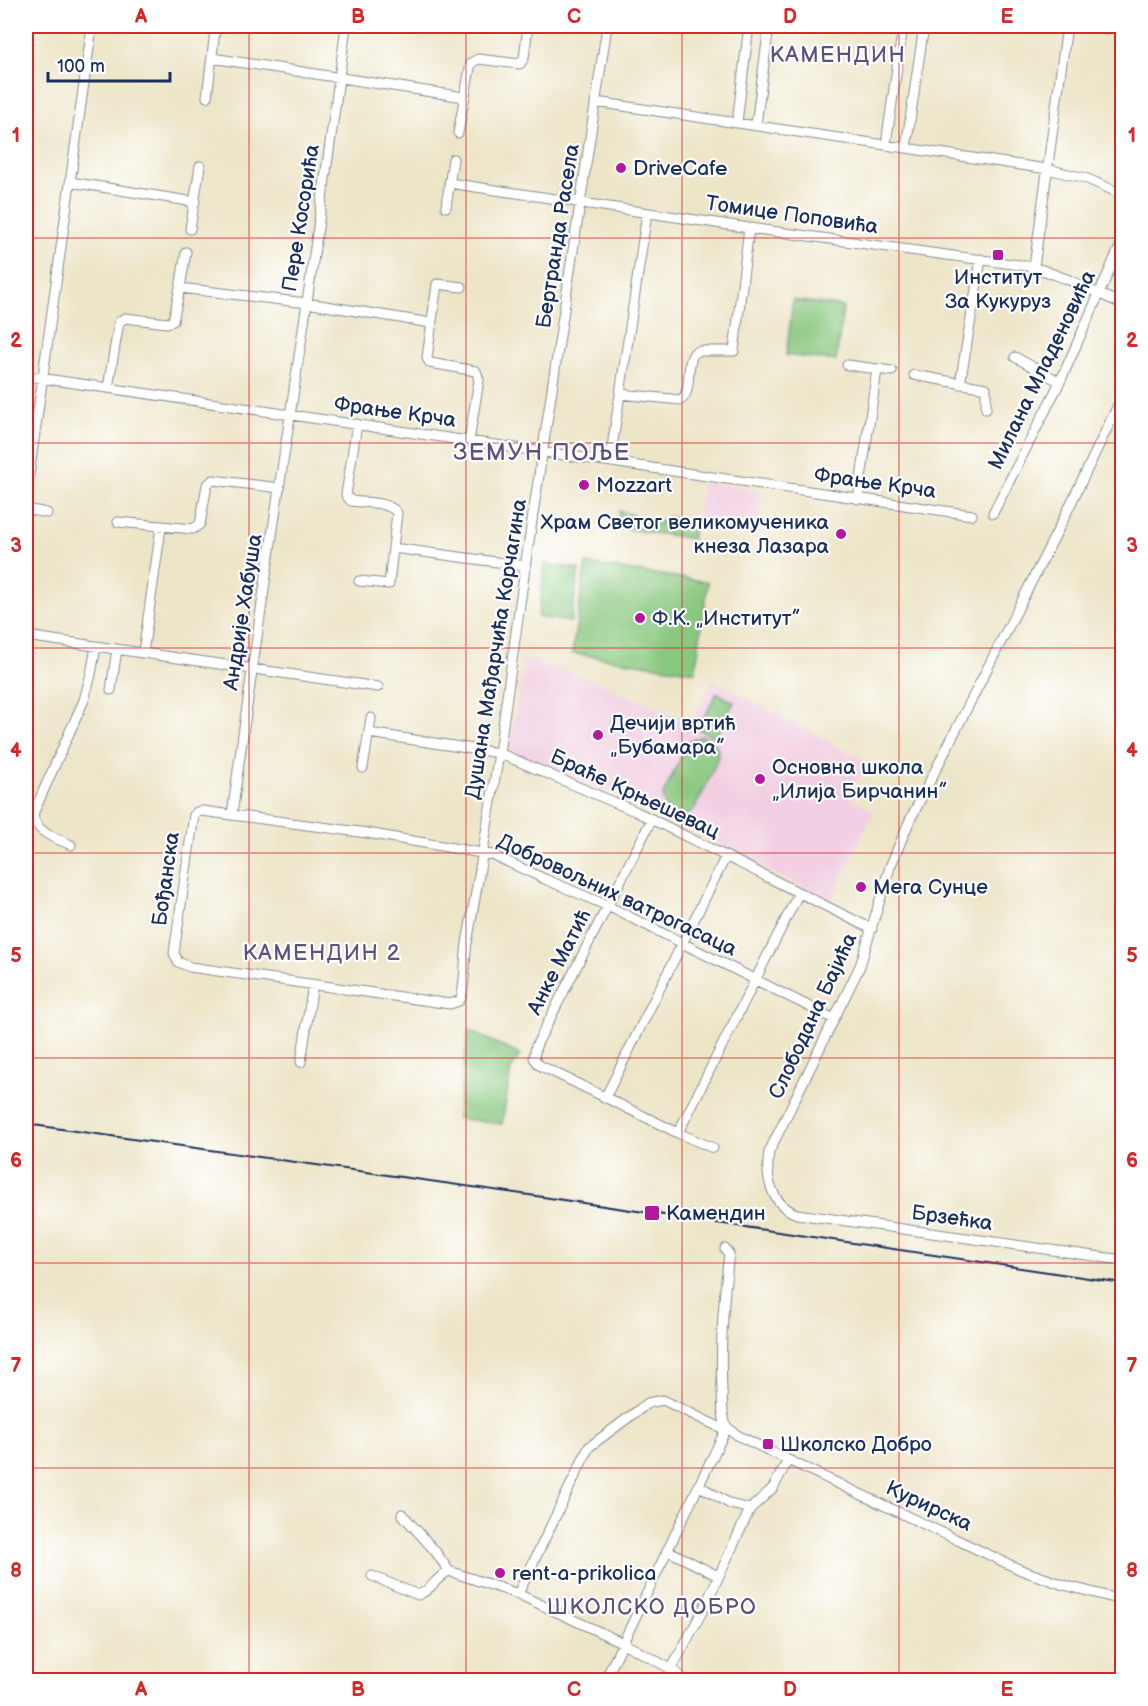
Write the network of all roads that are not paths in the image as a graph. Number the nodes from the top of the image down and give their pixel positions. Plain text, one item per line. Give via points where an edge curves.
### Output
1 (92, 26) edge
2 (213, 26) edge
3 (346, 26) edge
4 (528, 26) edge
5 (607, 26) edge
6 (749, 26) edge
7 (769, 26) edge
8 (903, 26) edge
9 (924, 26) edge
10 (1067, 26) edge
11 (1117, 26) edge
12 (1122, 27) edge
13 (212, 58) junction
14 (339, 78) junction
15 (207, 97) dead end
16 (464, 97) junction
17 (596, 102) junction
18 (737, 122) junction
19 (756, 125) junction
20 (458, 133) dead end
21 (886, 144) junction
22 (906, 147) junction
23 (453, 159) dead end
24 (200, 166) dead end
25 (1047, 169) junction
26 (70, 182) junction
27 (449, 183) junction
28 (1122, 194) edge
29 (581, 201) junction
30 (195, 202) junction
31 (446, 207) dead end
32 (647, 213) junction
33 (749, 228) junction
34 (190, 229) dead end
35 (1122, 242) edge
36 (186, 252) dead end
37 (981, 259) junction
38 (1035, 267) junction
39 (462, 287) dead end
40 (180, 288) junction
41 (1100, 294) junction
42 (307, 303) junction
43 (1122, 304) edge
44 (431, 323) junction
45 (1015, 357) dead end
46 (847, 365) dead end
47 (877, 370) junction
48 (892, 371) dead end
49 (26, 375) edge
50 (914, 375) dead end
51 (43, 378) junction
52 (1060, 382) junction
53 (960, 384) junction
54 (108, 388) junction
55 (620, 394) junction
56 (1122, 397) edge
57 (986, 409) dead end
58 (290, 415) junction
59 (357, 424) junction
60 (469, 441) junction
61 (544, 451) junction
62 (610, 461) junction
63 (280, 488) junction
64 (26, 496) edge
65 (858, 499) junction
66 (26, 509) edge
67 (46, 513) dead end
68 (993, 513) dead end
69 (972, 515) dead end
70 (118, 522) dead end
71 (161, 528) junction
72 (393, 548) junction
73 (525, 566) junction
74 (359, 580) dead end
75 (26, 636) edge
76 (96, 646) junction
77 (117, 650) junction
78 (143, 653) junction
79 (251, 670) junction
80 (378, 687) dead end
81 (111, 690) dead end
82 (371, 718) dead end
83 (369, 734) junction
84 (499, 753) junction
85 (363, 768) dead end
86 (232, 814) junction
87 (652, 819) junction
88 (72, 845) dead end
89 (483, 853) junction
90 (726, 856) junction
91 (799, 892) junction
92 (609, 906) junction
93 (872, 929) junction
94 (683, 942) junction
95 (755, 979) junction
96 (313, 984) junction
97 (834, 1019) junction
98 (301, 1062) dead end
99 (605, 1098) junction
100 (678, 1133) junction
101 (712, 1148) dead end
102 (779, 1204) joint
103 (725, 1249) dead end
104 (1122, 1260) edge
105 (726, 1428) junction
106 (788, 1460) junction
107 (698, 1485) junction
108 (750, 1509) junction
109 (402, 1514) dead end
110 (667, 1550) junction
111 (449, 1571) junction
112 (372, 1576) dead end
113 (718, 1576) junction
114 (518, 1594) junction
115 (1122, 1600) edge
116 (623, 1643) junction
117 (673, 1670) junction
118 (605, 1680) edge
119 (669, 1680) edge
120 (684, 1680) edge

1 - 26 street
2 - 13 street
3 - 14 street, Пере Косорића
4 - 16 street via 523,61 517,64 474,60 469,65
5 - 17 street, Бертранда Расела
6 - 18 street
7 - 19 street
8 - 21 street
9 - 22 street
10 - 25 street
11 - 12 street
13 - 14 street
13 - 15 street
14 - 16 street
14 - 42 street, Пере Косорића
16 - 20 street
17 - 18 street
17 - 29 street, Бертранда Расела
18 - 19 street
19 - 21 street
21 - 22 street
22 - 25 street
23 - 27 street
24 - 30 street
25 - 28 street via 1085,178
25 - 38 street
26 - 30 street
26 - 51 street
27 - 29 street, Томице Поповића
27 - 31 street
29 - 32 street, Томице Поповића
29 - 61 street, Бертранда Расела
30 - 34 street
32 - 33 street, Томице Поповића
32 - 55 street
33 - 37 street, Томице Поповића
33 - 55 street via 734,351 694,353 681,400
35 - 41 street, Милана Младеновића
36 - 40 street
37 - 38 street, Томице Поповића
37 - 53 street
38 - 41 street, Томице Поповића
39 - 44 street via 436,284
40 - 42 street
40 - 54 street via 173,321 125,318 119,322
41 - 43 street, Томице Поповића
41 - 52 street, Милана Младеновића
42 - 44 street
42 - 58 street, Пере Косорића
44 - 60 street via 427,358 430,363 476,371 479,376
45 - 52 street
46 - 47 street
47 - 48 street
47 - 65 street
49 - 51 street, Фрање Крча
50 - 53 street
51 - 54 street, Фрање Крча
51 - 64 street
52 - 68 street, Милана Младеновића
53 - 57 street via 986,388
54 - 58 street, Фрање Крча
55 - 62 street
56 - 93 street, Слободана Бајића via 909,822 890,867
58 - 59 street, Фрање Крча
58 - 63 street, Андрије Хабуша
59 - 60 street, Фрање Крча
59 - 72 street via 346,495 351,501 395,510
60 - 61 street, Фрање Крча
61 - 62 street, Фрање Крча
61 - 73 street, Душана Мађарчића Корчагина
62 - 65 street, Фрање Крча
63 - 71 street via 213,480 207,485 199,526 189,530
63 - 79 street, Андрије Хабуша
65 - 69 street, Фрање Крча
66 - 67 street
70 - 71 street
71 - 78 street
72 - 73 street
72 - 74 street via 388,584
73 - 84 street, Душана Мађарчића Корчагина
75 - 76 street
76 - 77 street
76 - 88 street via 84,700 35,808 38,828
77 - 78 street
77 - 81 street
78 - 79 street
79 - 80 street
79 - 86 street, Андрије Хабуша
82 - 83 street
83 - 84 street, Браће Крњешевац
83 - 85 street
84 - 87 street, Браће Крњешевац
84 - 89 street, Душана Мађарчића Корчагина
86 - 89 street, Добровољних ватрогасаца
86 - 96 street, Бођанска via 202,811 194,815 175,959 184,965
87 - 90 street, Браће Крњешевац
87 - 92 street, Анке Матић
89 - 92 street, Добровољних ватрогасаца
89 - 96 street, Душана Мађарчића Корчагина via 459,1001 450,1004
90 - 91 street, Браће Крњешевац
90 - 94 street
91 - 93 street, Браће Крњешевац
91 - 95 street
92 - 94 street, Добровољних ватрогасаца
92 - 99 street, Анке Матић via 536,1046 534,1058 539,1065
93 - 97 street, Слободана Бајића via 860,966
94 - 95 street, Добровољних ватрогасаца
94 - 99 street
95 - 97 street, Добровољних ватрогасаца
95 - 100 street
96 - 98 street
97 - 102 street, Слободана Бајића via 769,1152 770,1183
99 - 100 street
100 - 101 street
102 - 104 street, Брзећка via 809,1216
103 - 105 street via 729,1254 721,1359
105 - 106 street, Курирска
105 - 107 street
105 - 114 street, Курирска via 658,1400 591,1443
106 - 108 street via 773,1488
106 - 115 street, Курирска via 1021,1570
107 - 108 street via 730,1504
107 - 110 street
108 - 113 street
109 - 111 street
110 - 113 street
110 - 116 street
111 - 112 street via 418,1595
111 - 114 street
113 - 117 street
114 - 116 street
116 - 117 street
116 - 118 street
117 - 119 street
117 - 120 street

